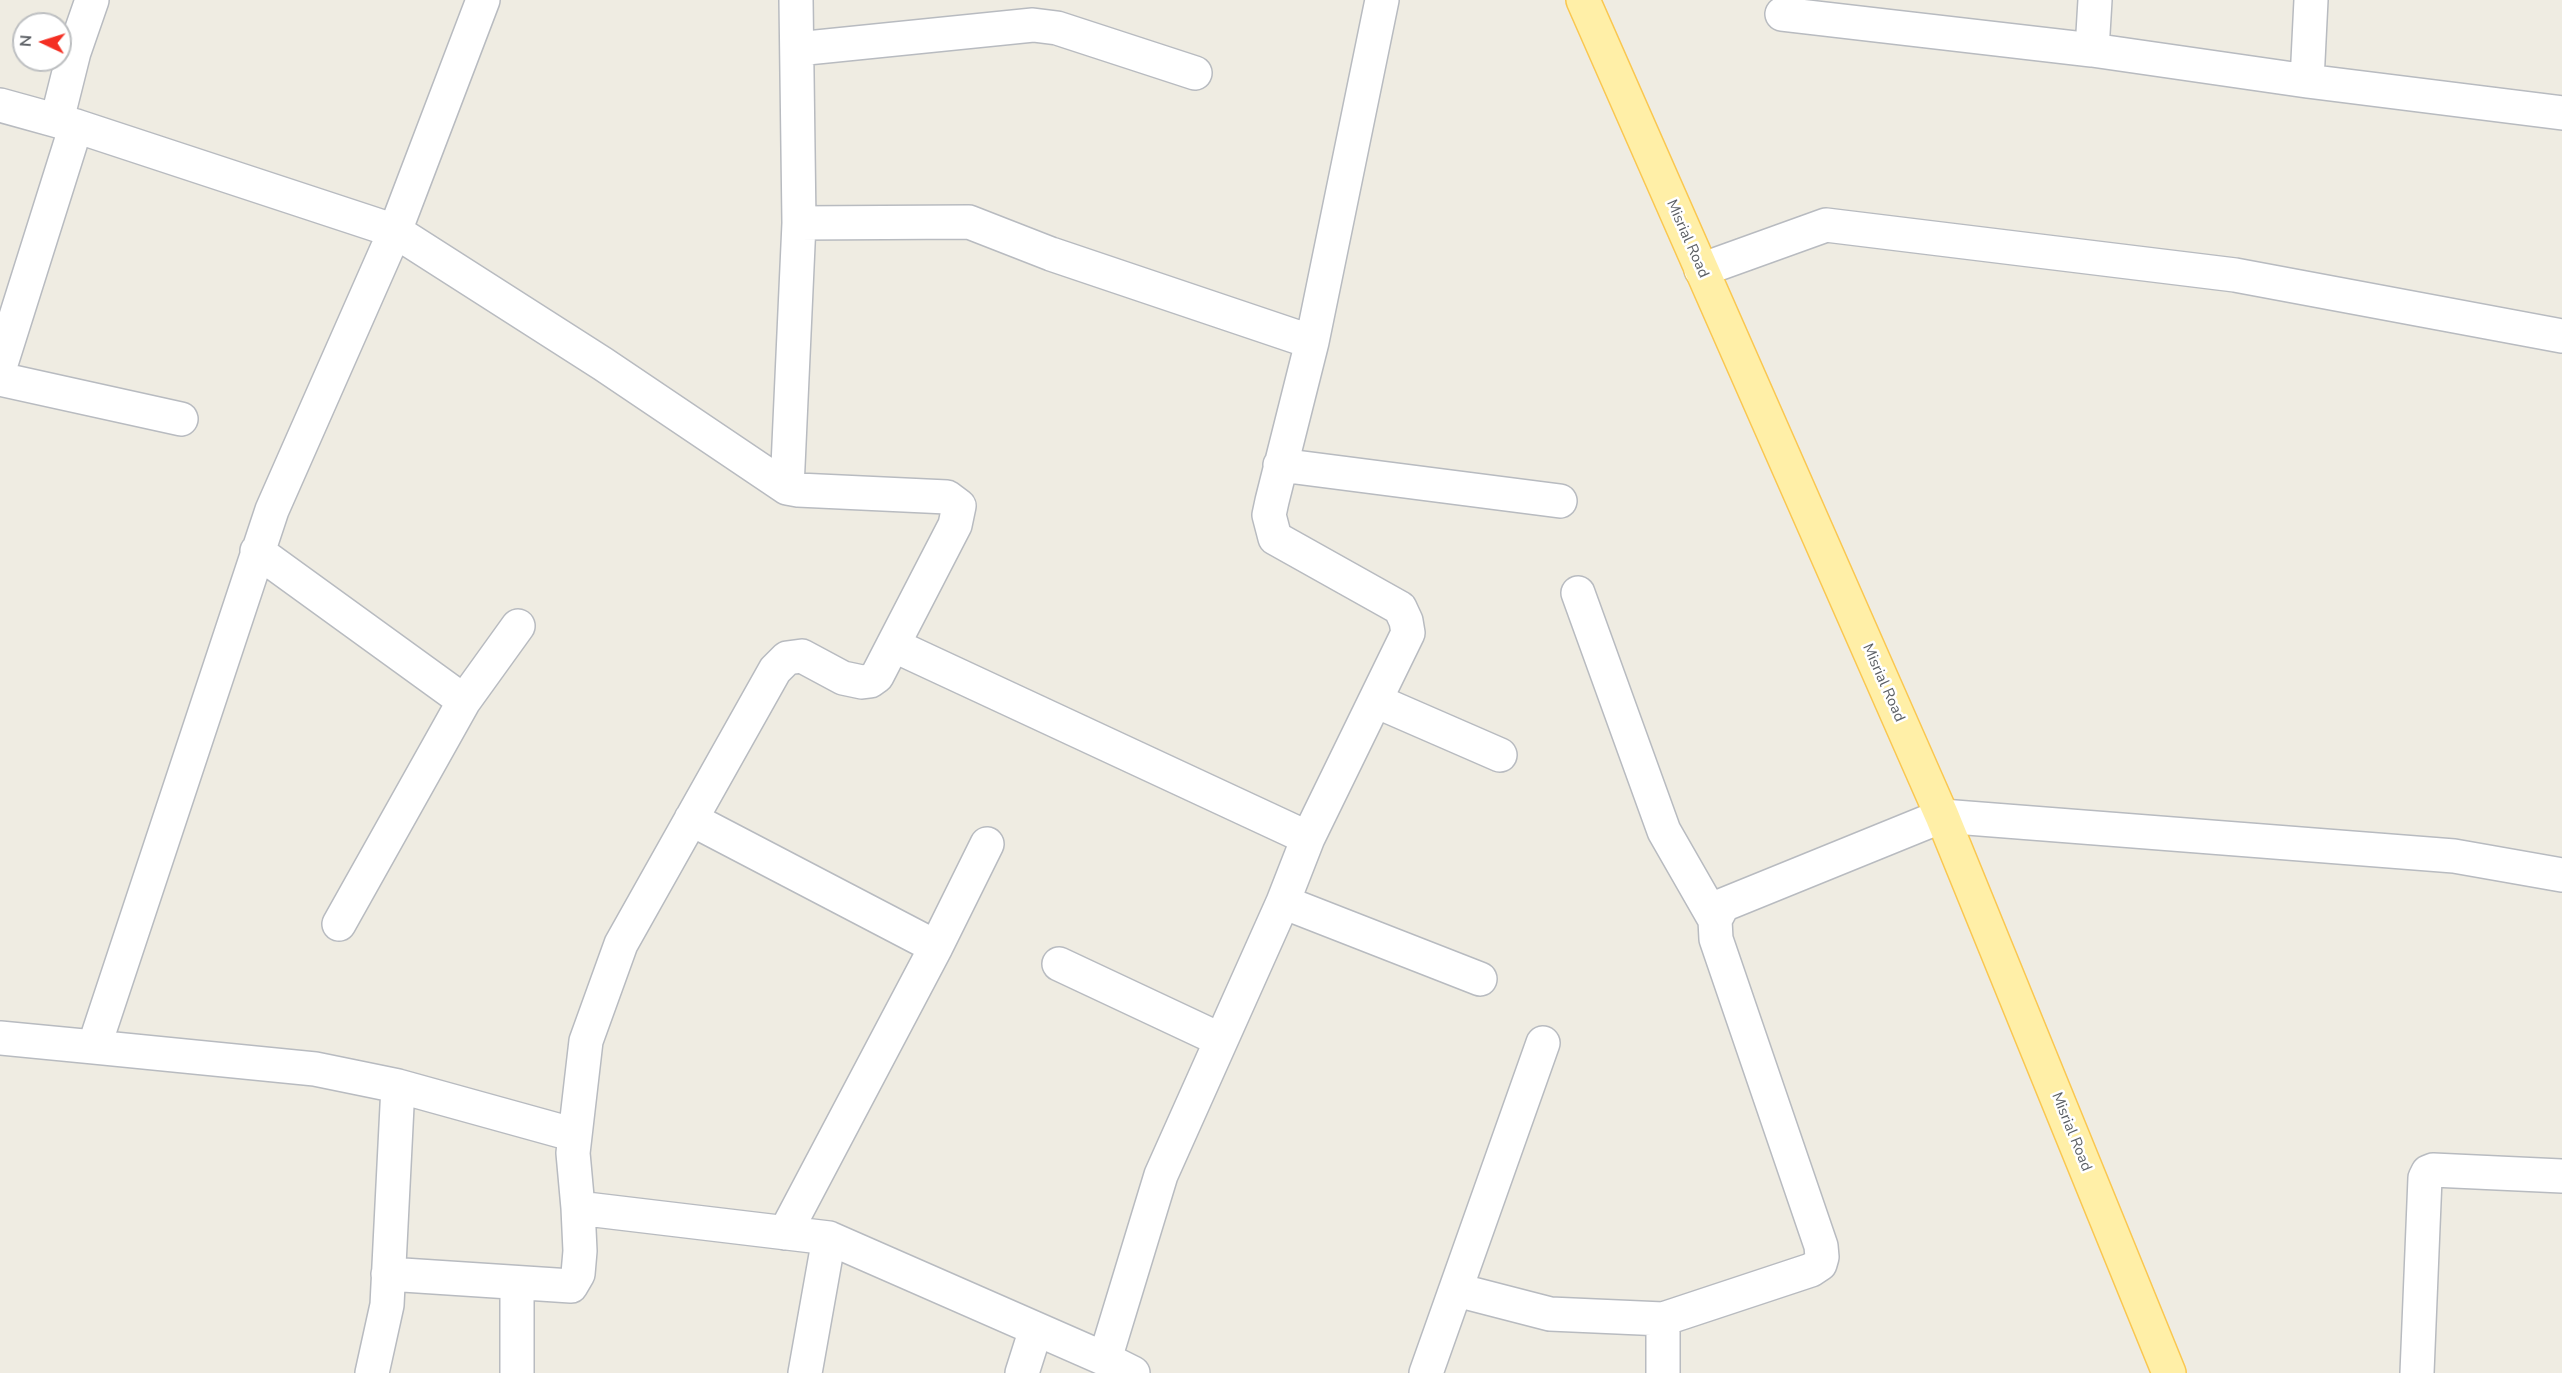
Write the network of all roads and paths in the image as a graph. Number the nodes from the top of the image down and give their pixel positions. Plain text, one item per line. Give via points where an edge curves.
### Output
1 (92, 0) edge
2 (483, 0) edge
3 (796, 0) edge
4 (1382, 0) edge
5 (1583, 0) edge
6 (2095, 0) edge
7 (2311, 0) edge
8 (1782, 14) dead end
9 (797, 49) junction
10 (2092, 50) junction
11 (1195, 73) dead end
12 (2307, 81) junction
13 (0, 105) edge
14 (2562, 113) edge
15 (66, 123) junction
16 (799, 223) junction
17 (395, 231) junction
18 (1701, 270) junction
19 (2562, 336) edge
20 (1312, 342) junction
21 (0, 367) edge
22 (0, 379) edge
23 (181, 419) dead end
24 (1281, 465) junction
25 (787, 488) junction
26 (1560, 501) dead end
27 (257, 551) junction
28 (1578, 593) dead end
29 (518, 626) dead end
30 (893, 645) junction
31 (464, 701) junction
32 (1376, 701) junction
33 (1500, 755) dead end
34 (1942, 816) junction
35 (691, 819) junction
36 (1308, 838) junction
37 (987, 844) dead end
38 (2562, 876) edge
39 (1283, 902) junction
40 (1715, 920) junction
41 (339, 924) dead end
42 (936, 947) junction
43 (1059, 964) dead end
44 (1480, 979) dead end
45 (0, 1038) edge
46 (1221, 1040) junction
47 (1543, 1043) dead end
48 (94, 1047) junction
49 (398, 1086) junction
50 (575, 1135) junction
51 (2562, 1176) edge
52 (578, 1208) junction
53 (785, 1233) junction
54 (830, 1238) junction
55 (388, 1274) junction
56 (517, 1283) junction
57 (1457, 1290) junction
58 (1663, 1319) junction
59 (1036, 1329) junction
60 (1119, 1366) edge
61 (372, 1373) edge
62 (517, 1373) edge
63 (805, 1373) edge
64 (1022, 1373) edge
65 (1426, 1373) edge
66 (1663, 1373) edge
67 (2169, 1373) edge
68 (2417, 1373) edge

1 - 15 street via 74,52
2 - 17 street
3 - 9 street
4 - 20 street
5 - 18 main road, Misrial Road
6 - 10 street
7 - 12 street
8 - 10 street
9 - 11 street via 1043,26
9 - 16 street
10 - 12 street
12 - 14 street
13 - 15 street
15 - 17 street
15 - 21 street
16 - 20 street via 969,222 1051,254
16 - 25 street
17 - 25 street
17 - 27 street
18 - 19 street via 1826,225 2235,275
18 - 34 main road, Misrial Road
20 - 24 street
22 - 23 street
24 - 26 street
24 - 32 street via 1269,515 1275,538 1400,608 1406,621 1408,633
25 - 30 street via 947,497 959,506 955,525
27 - 31 street
27 - 48 street
28 - 40 street via 1664,831
29 - 31 street
30 - 35 street via 877,676 862,682 843,678 802,656 787,658 775,670
30 - 36 street
31 - 41 street
32 - 33 street
32 - 36 street
34 - 38 street via 2454,856
34 - 40 street via 1723,905
34 - 67 main road, Misrial Road
35 - 42 street
35 - 50 street via 621,944 586,1041
36 - 39 street
37 - 42 street
39 - 44 street
39 - 46 street
40 - 58 street via 1716,939 1822,1257 1811,1270
42 - 53 street
43 - 46 street
45 - 48 street
46 - 60 street via 1161,1175
47 - 57 street
48 - 49 street via 315,1069
49 - 50 street
49 - 55 street
50 - 52 street
51 - 68 street via 2428,1172
52 - 53 street
52 - 56 street via 580,1251 578,1274 572,1286
53 - 54 street
54 - 59 street
54 - 63 street
55 - 56 street
55 - 61 street via 387,1305
56 - 62 street
57 - 58 street via 1550,1314
57 - 65 street
58 - 66 street
59 - 60 street
59 - 64 street

